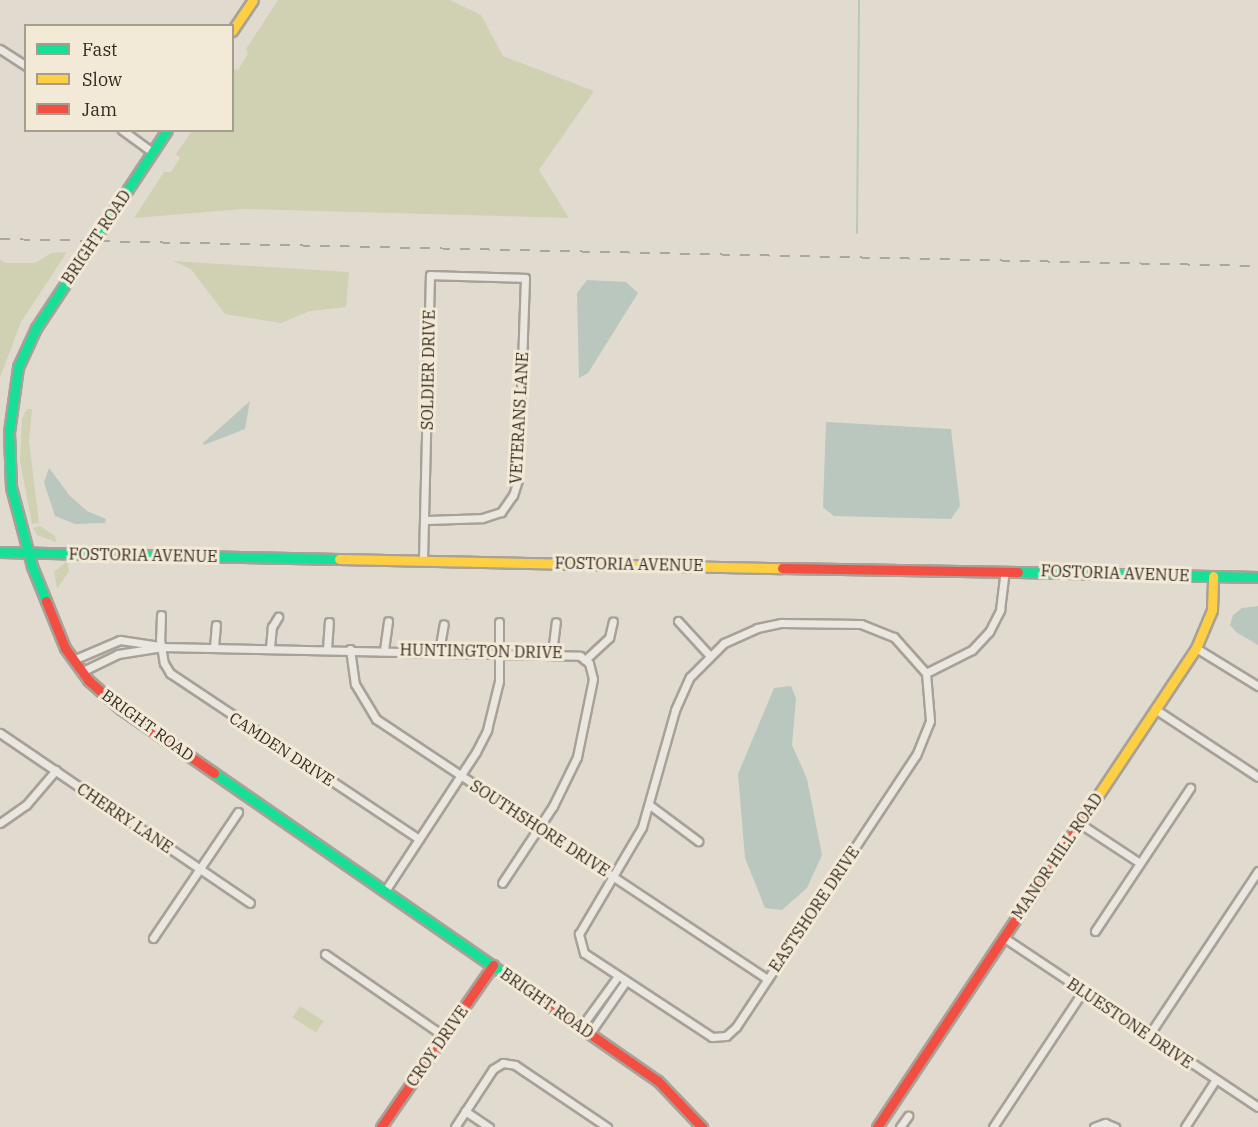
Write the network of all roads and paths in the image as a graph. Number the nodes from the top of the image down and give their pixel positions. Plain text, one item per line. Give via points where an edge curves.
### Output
1 (253, 0) edge
2 (234, 28) edge
3 (0, 49) edge
4 (24, 65) edge
5 (125, 132) edge
6 (165, 132) edge
7 (152, 152) junction
8 (525, 278) joint
9 (424, 520) junction
10 (0, 552) edge
11 (28, 552) junction
12 (423, 560) junction
13 (1005, 571) junction
14 (1213, 576) junction
15 (1258, 577) edge
16 (161, 615) dead end
17 (278, 617) dead end
18 (388, 621) dead end
19 (613, 621) dead end
20 (678, 621) dead end
21 (329, 622) dead end
22 (499, 622) dead end
23 (556, 622) dead end
24 (444, 624) dead end
25 (216, 625) dead end
26 (162, 646) junction
27 (214, 647) junction
28 (270, 648) junction
29 (1196, 648) junction
30 (327, 649) junction
31 (350, 649) junction
32 (384, 650) junction
33 (440, 651) junction
34 (499, 652) junction
35 (552, 653) junction
36 (709, 655) junction
37 (73, 660) junction
38 (585, 660) junction
39 (81, 672) junction
40 (926, 673) junction
41 (1258, 686) edge
42 (1155, 709) junction
43 (0, 733) edge
44 (56, 770) junction
45 (461, 776) junction
46 (1258, 777) edge
47 (1190, 788) dead end
48 (651, 806) junction
49 (238, 812) dead end
50 (0, 823) edge
51 (1079, 823) junction
52 (540, 828) junction
53 (419, 839) junction
54 (698, 841) dead end
55 (1140, 864) junction
56 (200, 869) junction
57 (1258, 871) edge
58 (614, 876) junction
59 (502, 883) dead end
60 (385, 891) junction
61 (250, 903) dead end
62 (1095, 931) dead end
63 (1003, 937) junction
64 (153, 938) dead end
65 (325, 954) dead end
66 (493, 965) junction
67 (618, 976) junction
68 (767, 979) junction
69 (626, 981) junction
70 (1083, 991) junction
71 (581, 1027) junction
72 (590, 1033) junction
73 (1149, 1035) junction
74 (444, 1036) junction
75 (1216, 1079) junction
76 (1258, 1107) edge
77 (465, 1111) junction
78 (908, 1116) dead end
79 (383, 1126) edge
80 (455, 1127) edge
81 (489, 1127) edge
82 (607, 1127) edge
83 (702, 1127) edge
84 (877, 1127) edge
85 (900, 1127) edge
86 (993, 1127) edge
87 (1094, 1127) edge
88 (1115, 1127) edge
89 (1185, 1127) edge

1 - 2 main road
3 - 4 street
5 - 7 street
6 - 7 main road, BRIGHT ROAD
7 - 11 main road, BRIGHT ROAD via 36,328 18,367 9,432 9,468
8 - 9 street, VETERANS LANE via 518,480 513,495 501,512 482,518
8 - 9 street, SOLDIER DRIVE via 430,275
9 - 12 street, SOLDIER DRIVE
10 - 11 main road, FOSTORIA AVENUE
11 - 12 main road, FOSTORIA AVENUE
11 - 37 main road, BRIGHT ROAD via 50,615
12 - 13 main road, FOSTORIA AVENUE
13 - 14 main road, FOSTORIA AVENUE
13 - 40 street via 1000,610 989,632 972,650
14 - 15 main road, FOSTORIA AVENUE
14 - 29 main road, MANOR HILL ROAD via 1212,610
16 - 26 street, CAMDEN DRIVE
17 - 28 street via 272,627
18 - 32 street
19 - 38 street via 609,638
20 - 36 street
21 - 30 street
22 - 34 street
23 - 35 street
24 - 33 street
25 - 27 street
26 - 27 street, HUNTINGTON DRIVE
26 - 37 street, HUNTINGTON DRIVE via 120,640
26 - 39 street, HUNTINGTON DRIVE via 118,654
26 - 53 street, CAMDEN DRIVE via 167,668 180,681
27 - 28 street, HUNTINGTON DRIVE
28 - 30 street, HUNTINGTON DRIVE
29 - 41 street
29 - 42 main road, MANOR HILL ROAD
30 - 31 street, HUNTINGTON DRIVE
31 - 32 street, HUNTINGTON DRIVE
31 - 45 street, SOUTHSHORE DRIVE via 355,684 372,714
32 - 33 street, HUNTINGTON DRIVE
33 - 34 street, HUNTINGTON DRIVE
34 - 35 street, HUNTINGTON DRIVE
34 - 45 street via 499,681 491,718
35 - 38 street, HUNTINGTON DRIVE via 575,654
36 - 40 street via 735,637 769,625 861,624 894,637
36 - 48 street via 679,699
37 - 39 main road, BRIGHT ROAD
38 - 52 street, HUNTINGTON DRIVE via 593,679 582,740 562,790
39 - 60 main road, BRIGHT ROAD via 121,710
40 - 68 street, EASTSHORE DRIVE via 931,708 922,744
42 - 46 street
42 - 51 main road, MANOR HILL ROAD
43 - 44 street, CHERRY LANE
44 - 50 street via 26,805
44 - 56 street, CHERRY LANE
45 - 52 street, SOUTHSHORE DRIVE
45 - 53 street
47 - 55 street
48 - 54 street
48 - 58 street
49 - 56 street
51 - 55 street
51 - 63 main road, MANOR HILL ROAD
52 - 58 street, SOUTHSHORE DRIVE
52 - 59 street, HUNTINGTON DRIVE
53 - 60 street
55 - 62 street
56 - 61 street, CHERRY LANE
56 - 64 street
57 - 73 street
58 - 67 street via 579,939 584,953
58 - 68 street, SOUTHSHORE DRIVE
60 - 66 main road, BRIGHT ROAD
63 - 70 street, BLUESTONE DRIVE
63 - 84 main road, MANOR HILL ROAD
65 - 74 street
66 - 71 main road, BRIGHT ROAD
66 - 74 main road, CROY DRIVE
67 - 69 street
67 - 71 street
68 - 69 street, EASTSHORE DRIVE via 736,1027 719,1038 706,1034
69 - 72 street
70 - 73 street, BLUESTONE DRIVE
70 - 86 street
71 - 72 main road, BRIGHT ROAD
72 - 83 main road, BRIGHT ROAD via 658,1081
73 - 75 street, BLUESTONE DRIVE
74 - 79 main road, CROY DRIVE
75 - 76 street, BLUESTONE DRIVE
75 - 89 street
77 - 80 street
77 - 81 street
77 - 82 street via 493,1069 509,1063
78 - 85 street
87 - 88 street via 1106,1123

